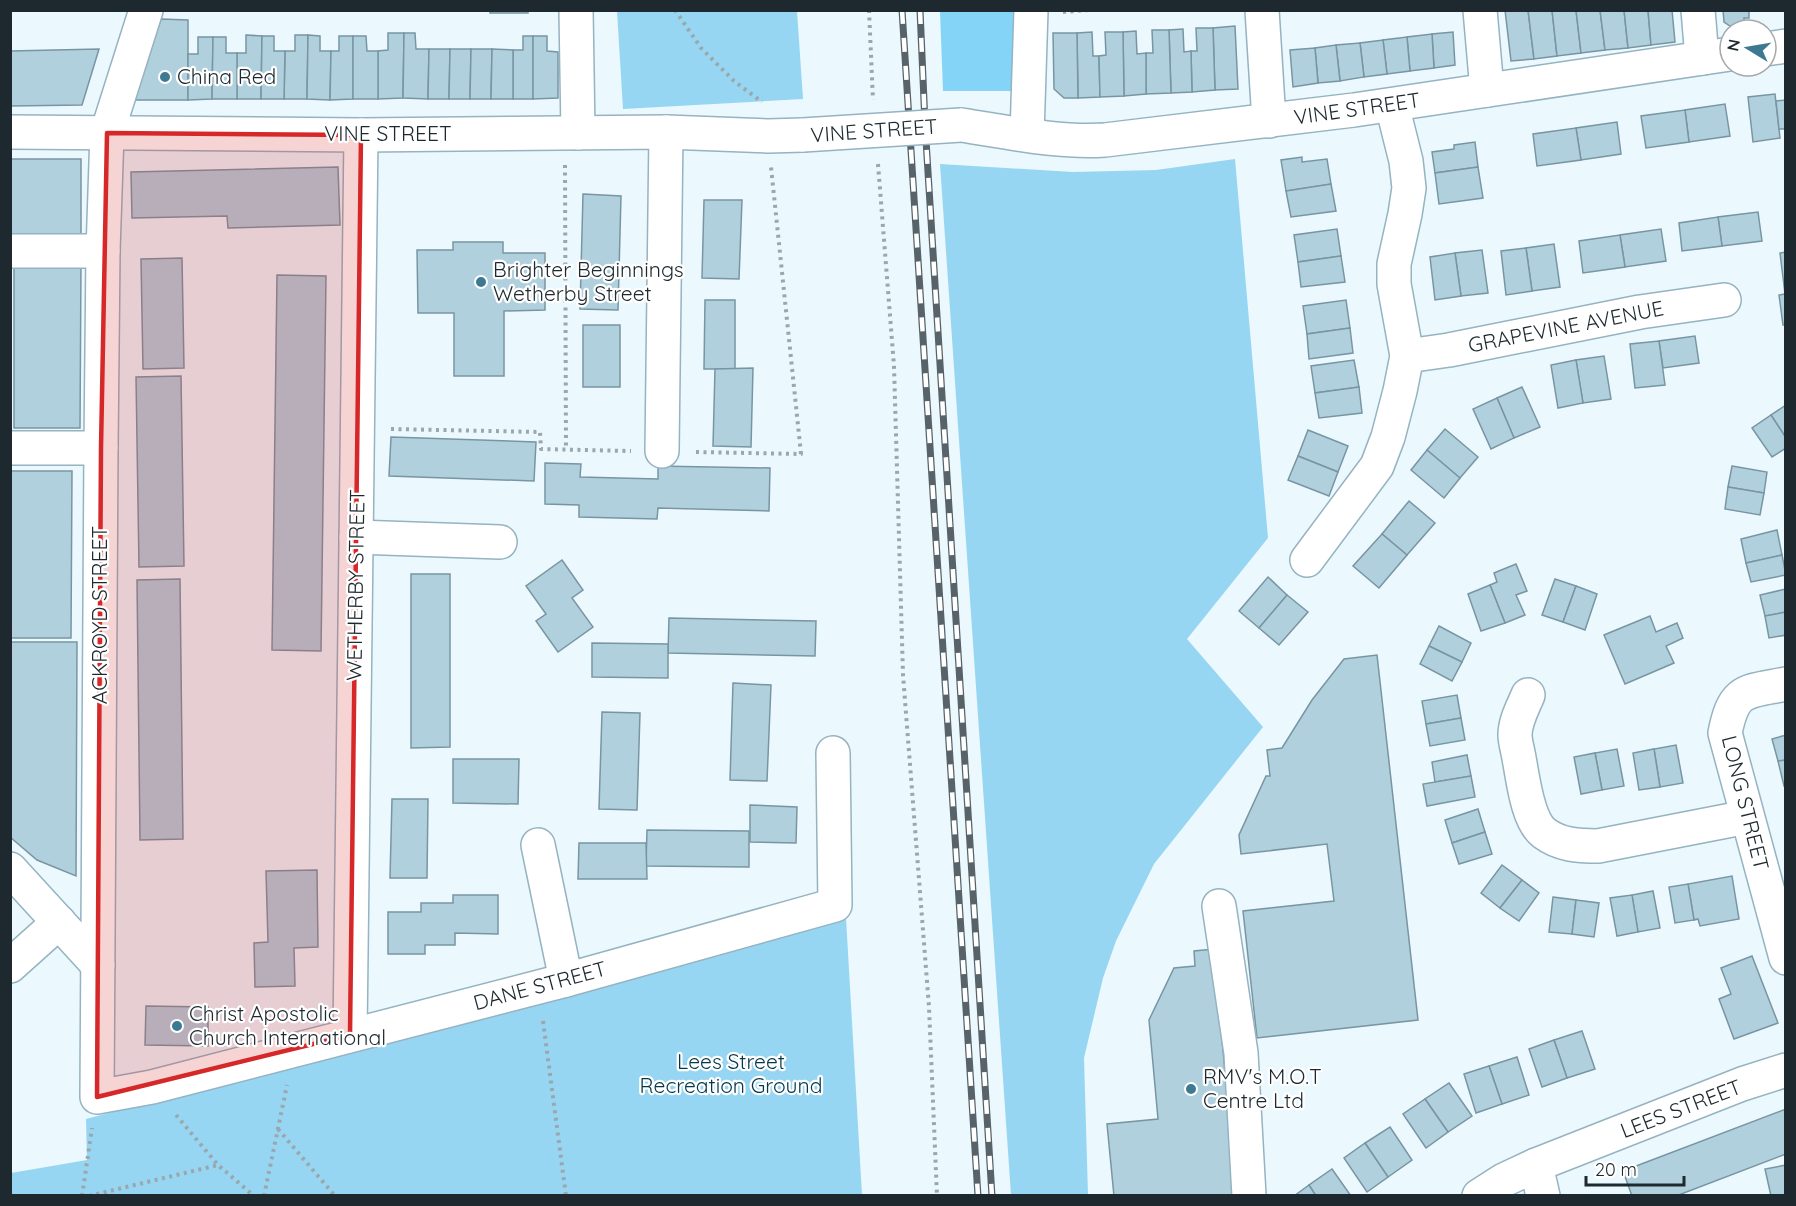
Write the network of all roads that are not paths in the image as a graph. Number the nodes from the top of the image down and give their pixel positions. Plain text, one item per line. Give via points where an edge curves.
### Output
1 (146, 10) edge
2 (576, 10) edge
3 (1030, 10) edge
4 (1262, 10) edge
5 (1480, 10) edge
6 (1698, 10) edge
7 (1716, 56) edge
8 (1487, 90) junction
9 (1392, 105) junction
10 (1269, 121) junction
11 (10, 132) edge
12 (666, 132) junction
13 (107, 133) junction
14 (571, 133) junction
15 (362, 135) junction
16 (1027, 135) junction
17 (10, 251) edge
18 (103, 251) junction
19 (1724, 300) dead end
20 (1407, 356) junction
21 (10, 448) edge
22 (100, 448) junction
23 (662, 451) dead end
24 (357, 537) junction
25 (500, 542) dead end
26 (1307, 560) dead end
27 (1785, 684) edge
28 (1528, 695) dead end
29 (833, 753) dead end
30 (1747, 816) junction
31 (538, 845) dead end
32 (10, 869) edge
33 (1219, 906) dead end
34 (59, 922) junction
35 (1785, 958) edge
36 (98, 965) junction
37 (10, 966) edge
38 (552, 983) junction
39 (350, 1035) junction
40 (1785, 1070) edge
41 (97, 1097) joint
42 (1540, 1180) edge
43 (1249, 1196) edge
44 (1479, 1196) edge

1 - 13 street, ACKROYD STREET
2 - 14 street
3 - 16 street
4 - 10 street
5 - 8 street
6 - 7 street
7 - 8 street, VINE STREET
8 - 9 street, VINE STREET
9 - 10 street, VINE STREET
9 - 20 street via 1409,188 1394,264
10 - 16 street, VINE STREET via 1091,141
11 - 13 street, VINE STREET
12 - 14 street, VINE STREET
12 - 16 street, VINE STREET, bridge via 795,136 961,125
12 - 23 street
13 - 15 street, VINE STREET
13 - 18 street, ACKROYD STREET
14 - 15 street, VINE STREET
15 - 24 street, WETHERBY STREET
17 - 18 street
18 - 22 street, ACKROYD STREET
19 - 20 street, GRAPEVINE AVENUE
20 - 26 street via 1377,466
21 - 22 street
22 - 36 street, ACKROYD STREET
24 - 25 street
24 - 39 street, WETHERBY STREET
27 - 30 street, LONG STREET via 1749,691 1736,700 1730,711 1725,733
28 - 30 street via 1515,735 1527,799 1543,832 1558,841 1598,846
29 - 38 street, DANE STREET via 835,905
30 - 35 street, LONG STREET
31 - 38 street
32 - 34 street
33 - 43 street via 1241,1053
34 - 36 street
34 - 37 street
36 - 41 street, ACKROYD STREET
38 - 39 street, DANE STREET
39 - 41 street, DANE STREET via 152,1087
40 - 42 street, LEES STREET via 1742,1084
42 - 44 street, LEES STREET via 1504,1180

